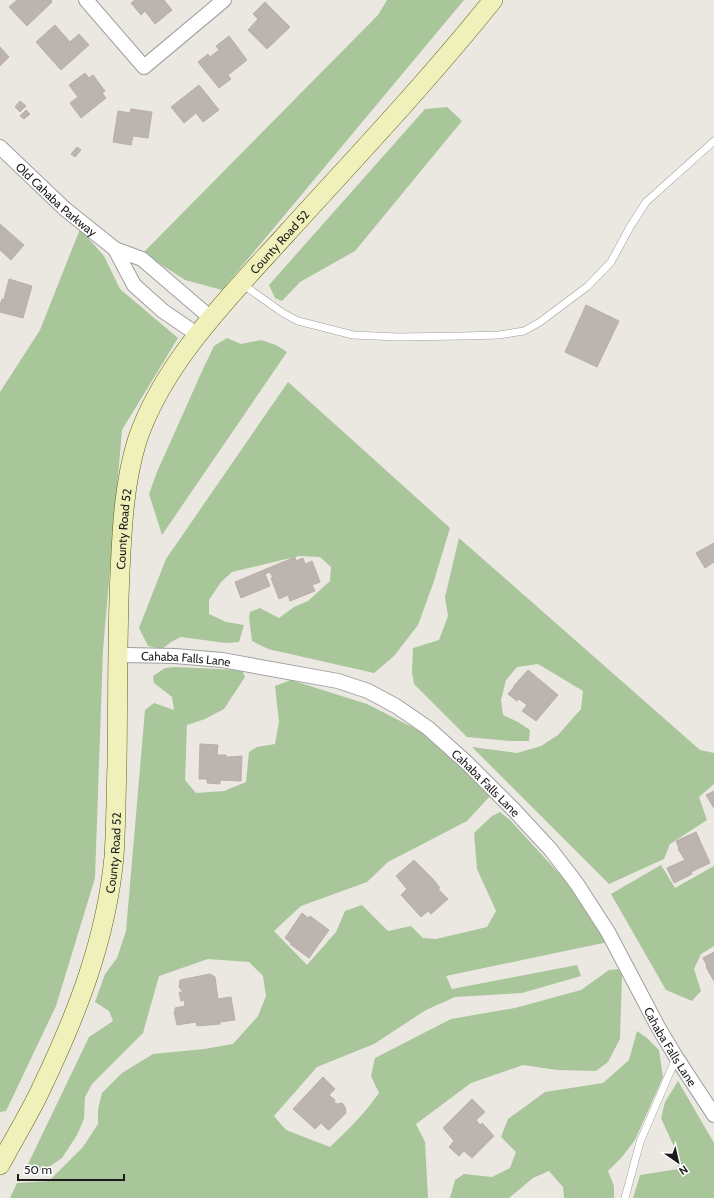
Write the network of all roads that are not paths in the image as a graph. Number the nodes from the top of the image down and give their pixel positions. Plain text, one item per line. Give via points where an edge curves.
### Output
1 (86, 0) edge
2 (224, 0) edge
3 (493, 0) edge
4 (714, 141) edge
5 (0, 147) edge
6 (115, 249) junction
7 (242, 284) junction
8 (212, 319) junction
9 (198, 335) junction
10 (118, 659) junction
11 (676, 1058) junction
12 (714, 1115) edge
13 (3, 1153) edge
14 (625, 1198) edge

1 - 2 street via 144,67
3 - 7 main road, County Road 52 via 435,70
4 - 7 lane via 646,202 611,262 588,286 524,331 463,336 353,335 298,321
5 - 6 street, Old Cahaba Parkway via 65,209
6 - 8 street, Old Cahaba Parkway via 142,259
6 - 9 street, Old Cahaba Parkway via 134,285 164,311
7 - 8 main road, County Road 52
8 - 9 main road, County Road 52
9 - 10 main road, County Road 52 via 162,386 136,444 122,528
10 - 11 street, Cahaba Falls Lane via 126,655 222,660 338,681 368,691 428,728 514,810 551,850 577,884 608,932
10 - 13 main road, County Road 52 via 114,854 103,924 83,993 40,1091
11 - 12 street, Cahaba Falls Lane
11 - 14 lane via 640,1142

